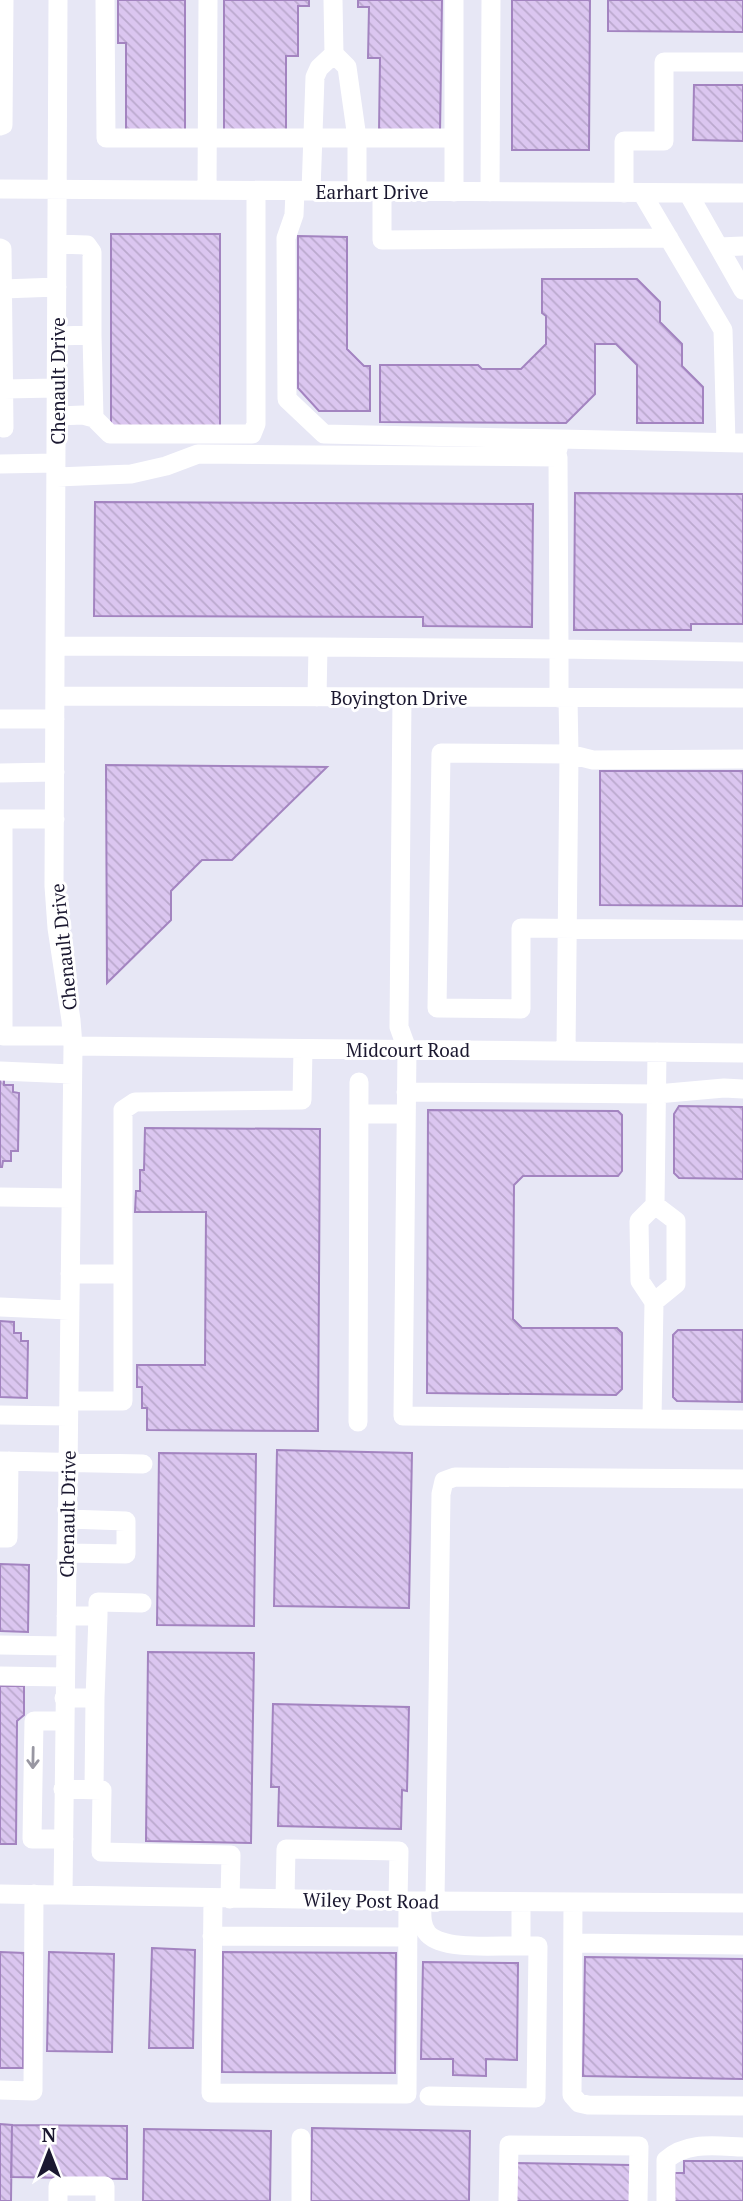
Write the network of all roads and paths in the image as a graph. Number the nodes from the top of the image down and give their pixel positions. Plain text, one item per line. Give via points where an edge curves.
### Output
1 (4, 0) edge
2 (58, 0) edge
3 (104, 0) edge
4 (208, 0) edge
5 (333, 0) edge
6 (454, 0) edge
7 (491, 0) edge
8 (334, 54) junction
9 (743, 62) edge
10 (0, 126) edge
11 (208, 138) junction
12 (311, 138) junction
13 (357, 138) junction
14 (454, 138) junction
15 (0, 189) edge
16 (58, 189) junction
17 (207, 190) junction
18 (256, 191) junction
19 (303, 191) junction
20 (357, 191) junction
21 (382, 191) junction
22 (454, 192) junction
23 (490, 192) junction
24 (633, 193) junction
25 (688, 193) junction
26 (743, 193) edge
27 (669, 238) junction
28 (57, 244) junction
29 (743, 246) edge
30 (719, 247) junction
31 (0, 248) edge
32 (57, 287) junction
33 (3, 289) junction
34 (743, 290) edge
35 (92, 335) junction
36 (58, 336) junction
37 (56, 388) junction
38 (4, 389) junction
39 (57, 416) junction
40 (94, 418) junction
41 (4, 428) dead end
42 (734, 443) edge
43 (558, 448) junction
44 (0, 464) edge
45 (57, 470) junction
46 (55, 646) junction
47 (317, 647) junction
48 (559, 649) junction
49 (743, 652) edge
50 (55, 696) junction
51 (317, 697) junction
52 (402, 698) junction
53 (564, 698) junction
54 (743, 698) edge
55 (0, 719) edge
56 (55, 719) junction
57 (569, 754) junction
58 (743, 759) edge
59 (55, 772) junction
60 (0, 773) edge
61 (2, 819) edge
62 (55, 819) junction
63 (567, 929) junction
64 (743, 930) edge
65 (73, 1041) junction
66 (303, 1049) junction
67 (407, 1049) junction
68 (566, 1051) junction
69 (657, 1052) junction
70 (743, 1053) edge
71 (0, 1071) edge
72 (72, 1074) junction
73 (359, 1082) dead end
74 (743, 1089) edge
75 (406, 1093) junction
76 (657, 1094) junction
77 (359, 1114) junction
78 (405, 1114) junction
79 (0, 1197) edge
80 (71, 1198) junction
81 (655, 1205) junction
82 (69, 1274) junction
83 (123, 1274) junction
84 (654, 1302) junction
85 (0, 1307) edge
86 (69, 1310) junction
87 (69, 1408) junction
88 (0, 1415) edge
89 (652, 1419) junction
90 (743, 1420) edge
91 (358, 1422) dead end
92 (5, 1461) edge
93 (68, 1463) junction
94 (143, 1464) dead end
95 (743, 1479) edge
96 (68, 1519) junction
97 (0, 1538) edge
98 (67, 1553) junction
99 (142, 1603) dead end
100 (66, 1616) junction
101 (98, 1616) junction
102 (0, 1645) edge
103 (65, 1646) junction
104 (0, 1676) edge
105 (64, 1677) junction
106 (64, 1698) junction
107 (95, 1698) junction
108 (64, 1721) junction
109 (63, 1789) junction
110 (94, 1790) junction
111 (64, 1839) junction
112 (0, 1894) edge
113 (34, 1894) junction
114 (63, 1895) junction
115 (222, 1898) junction
116 (285, 1899) junction
117 (416, 1901) junction
118 (521, 1902) junction
119 (573, 1902) junction
120 (743, 1903) edge
121 (212, 1936) junction
122 (408, 1937) junction
123 (573, 1944) junction
124 (743, 1945) edge
125 (521, 1946) junction
126 (0, 2090) edge
127 (429, 2096) dead end
128 (743, 2106) edge
129 (301, 2138) dead end
130 (743, 2147) edge
131 (58, 2201) edge
132 (105, 2201) edge
133 (301, 2201) edge
134 (508, 2201) edge
135 (638, 2201) edge
136 (666, 2201) edge

1 - 10 street
2 - 16 street, Chenault Drive
3 - 11 street via 106,138
4 - 11 street
5 - 8 street
6 - 14 street
7 - 23 street
8 - 12 street via 315,77
8 - 13 street via 346,67
9 - 24 street via 664,62 664,141 624,141
11 - 12 street
11 - 17 street
12 - 13 street
12 - 19 street
13 - 14 street
13 - 20 street
14 - 22 street
15 - 16 street, Earhart Drive
16 - 17 street, Earhart Drive
16 - 28 street, Chenault Drive
17 - 18 street, Earhart Drive
18 - 19 street, Earhart Drive
18 - 40 street via 256,425 252,434 110,434
19 - 20 street, Earhart Drive
19 - 43 street via 286,238 287,399 324,435
20 - 21 street, Earhart Drive
21 - 22 street, Earhart Drive
21 - 27 street via 382,240
22 - 23 street, Earhart Drive
23 - 24 street, Earhart Drive
24 - 25 street, Earhart Drive
24 - 27 street
25 - 26 street, Earhart Drive
25 - 30 street
27 - 42 street via 723,330
28 - 32 street, Chenault Drive
28 - 35 street via 87,246 92,252
29 - 30 street
30 - 34 street
31 - 33 street
32 - 33 street
32 - 36 street, Chenault Drive
33 - 38 street
35 - 36 street
35 - 40 street
36 - 37 street, Chenault Drive
37 - 38 street
37 - 39 street, Chenault Drive
38 - 41 street
39 - 40 street
39 - 45 street, Chenault Drive
42 - 43 street
43 - 45 street via 198,454 131,474
43 - 48 street
44 - 45 street
45 - 46 street, Chenault Drive
46 - 47 street
46 - 50 street, Chenault Drive
47 - 48 street
47 - 51 street
48 - 49 street
48 - 53 street
50 - 51 street, Boyington Drive
50 - 56 street, Chenault Drive
51 - 52 street, Boyington Drive
52 - 53 street, Boyington Drive
52 - 67 street via 399,1027
53 - 54 street, Boyington Drive
53 - 57 street
55 - 56 street
56 - 59 street, Chenault Drive
57 - 58 street via 593,760
57 - 63 street
57 - 63 street via 441,752 437,1008 521,1009 520,928
59 - 60 street
59 - 62 street, Chenault Drive
61 - 62 street
61 - 65 street, Midcourt Road via 3,1036
62 - 65 street, Chenault Drive via 57,918
63 - 64 street
63 - 68 street
65 - 66 street, Midcourt Road
65 - 72 street, Chenault Drive
66 - 67 street, Midcourt Road
66 - 83 street via 302,1100 135,1102 123,1110
67 - 68 street, Midcourt Road
67 - 75 street
68 - 69 street, Midcourt Road
69 - 70 street, Midcourt Road
69 - 76 street
71 - 72 street
72 - 80 street, Chenault Drive
73 - 77 street
74 - 76 street
75 - 76 street
75 - 78 street
76 - 81 street
77 - 78 street
77 - 91 street
78 - 89 street via 403,1416
79 - 80 street
80 - 82 street, Chenault Drive
81 - 84 street via 639,1221 639,1281
81 - 84 street via 676,1221 676,1284
82 - 83 street
82 - 86 street, Chenault Drive
83 - 87 street via 123,1401
84 - 89 street
85 - 86 street
86 - 87 street, Chenault Drive
87 - 88 street
87 - 93 street, Chenault Drive
89 - 90 street
92 - 93 street
92 - 97 street via 8,1538
93 - 94 street
93 - 96 street, Chenault Drive
95 - 117 street via 455,1477 444,1481
96 - 98 street, Chenault Drive
96 - 98 street via 127,1521 126,1554
98 - 100 street, Chenault Drive
99 - 101 street via 98,1602
100 - 101 street
100 - 103 street, Chenault Drive
101 - 107 street
102 - 103 street
103 - 105 street, Chenault Drive
104 - 105 street
105 - 106 street, Chenault Drive
106 - 107 street
106 - 108 street, Chenault Drive
107 - 110 street
108 - 109 street, Chenault Drive
108 -> 111 street via 34,1721 32,1839
109 - 110 street
109 - 111 street, Chenault Drive
110 - 115 street via 102,1790 101,1852 231,1855
111 - 114 street, Chenault Drive
112 - 113 street, Wiley Post Road
113 - 114 street, Wiley Post Road
113 - 126 street via 33,2091
114 - 115 street, Wiley Post Road
115 - 116 street, Wiley Post Road
115 - 121 street
116 - 117 street, Wiley Post Road
116 - 117 street via 286,1849 399,1851
117 - 118 street, Wiley Post Road
117 - 122 street
117 - 125 street via 428,1933 445,1944
118 - 119 street, Wiley Post Road
118 - 125 street
119 - 120 street, Wiley Post Road
119 - 123 street
121 - 122 street
121 - 122 street via 211,2093 407,2094
123 - 124 street
123 - 128 street via 572,2095 579,2103
125 - 127 street via 538,1946 536,2098
129 - 133 street
130 - 136 street via 695,2146 676,2151 666,2160
131 - 132 street via 58,2186 105,2186
134 - 135 street via 509,2145 639,2146

